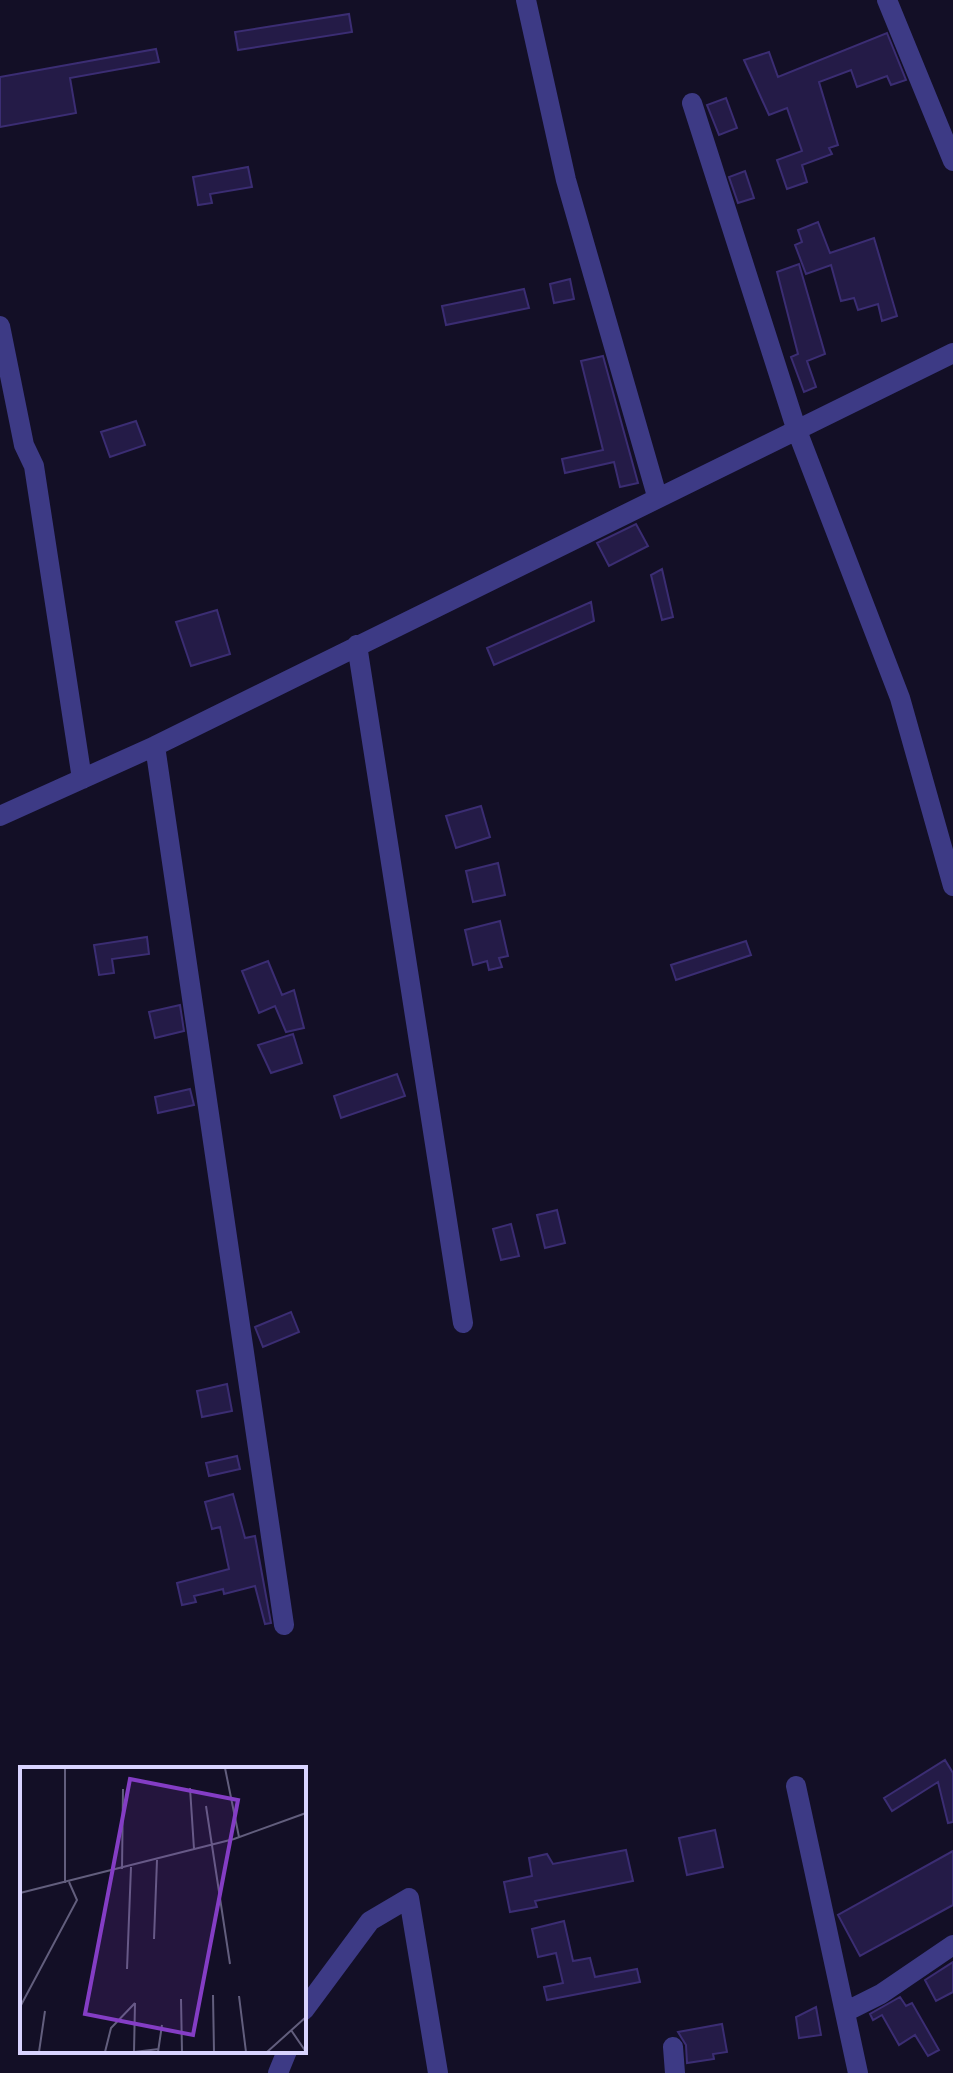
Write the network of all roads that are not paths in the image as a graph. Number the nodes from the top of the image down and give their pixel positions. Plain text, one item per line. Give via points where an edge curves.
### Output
1 (526, 0) edge
2 (887, 0) edge
3 (692, 103) dead end
4 (953, 161) edge
5 (0, 326) edge
6 (953, 353) edge
7 (796, 428) junction
8 (657, 496) junction
9 (357, 645) junction
10 (155, 746) junction
11 (82, 779) junction
12 (0, 816) edge
13 (953, 886) edge
14 (463, 1323) dead end
15 (284, 1625) dead end
16 (796, 1786) dead end
17 (953, 1945) edge
18 (306, 2007) edge
19 (845, 2012) junction
20 (673, 2047) dead end
21 (286, 2053) edge
22 (278, 2073) edge
23 (438, 2073) edge
24 (675, 2073) edge
25 (858, 2073) edge

1 - 8 street via 566,180
2 - 4 street
3 - 7 street
5 - 11 street via 24,445 34,466
6 - 7 street
7 - 8 street
7 - 13 street via 900,698
8 - 9 street
9 - 10 street
9 - 14 street
10 - 11 street
10 - 15 street
11 - 12 street
16 - 19 street
17 - 19 street
18 - 23 street via 370,1921 409,1898
19 - 25 street
20 - 24 street
21 - 22 street

